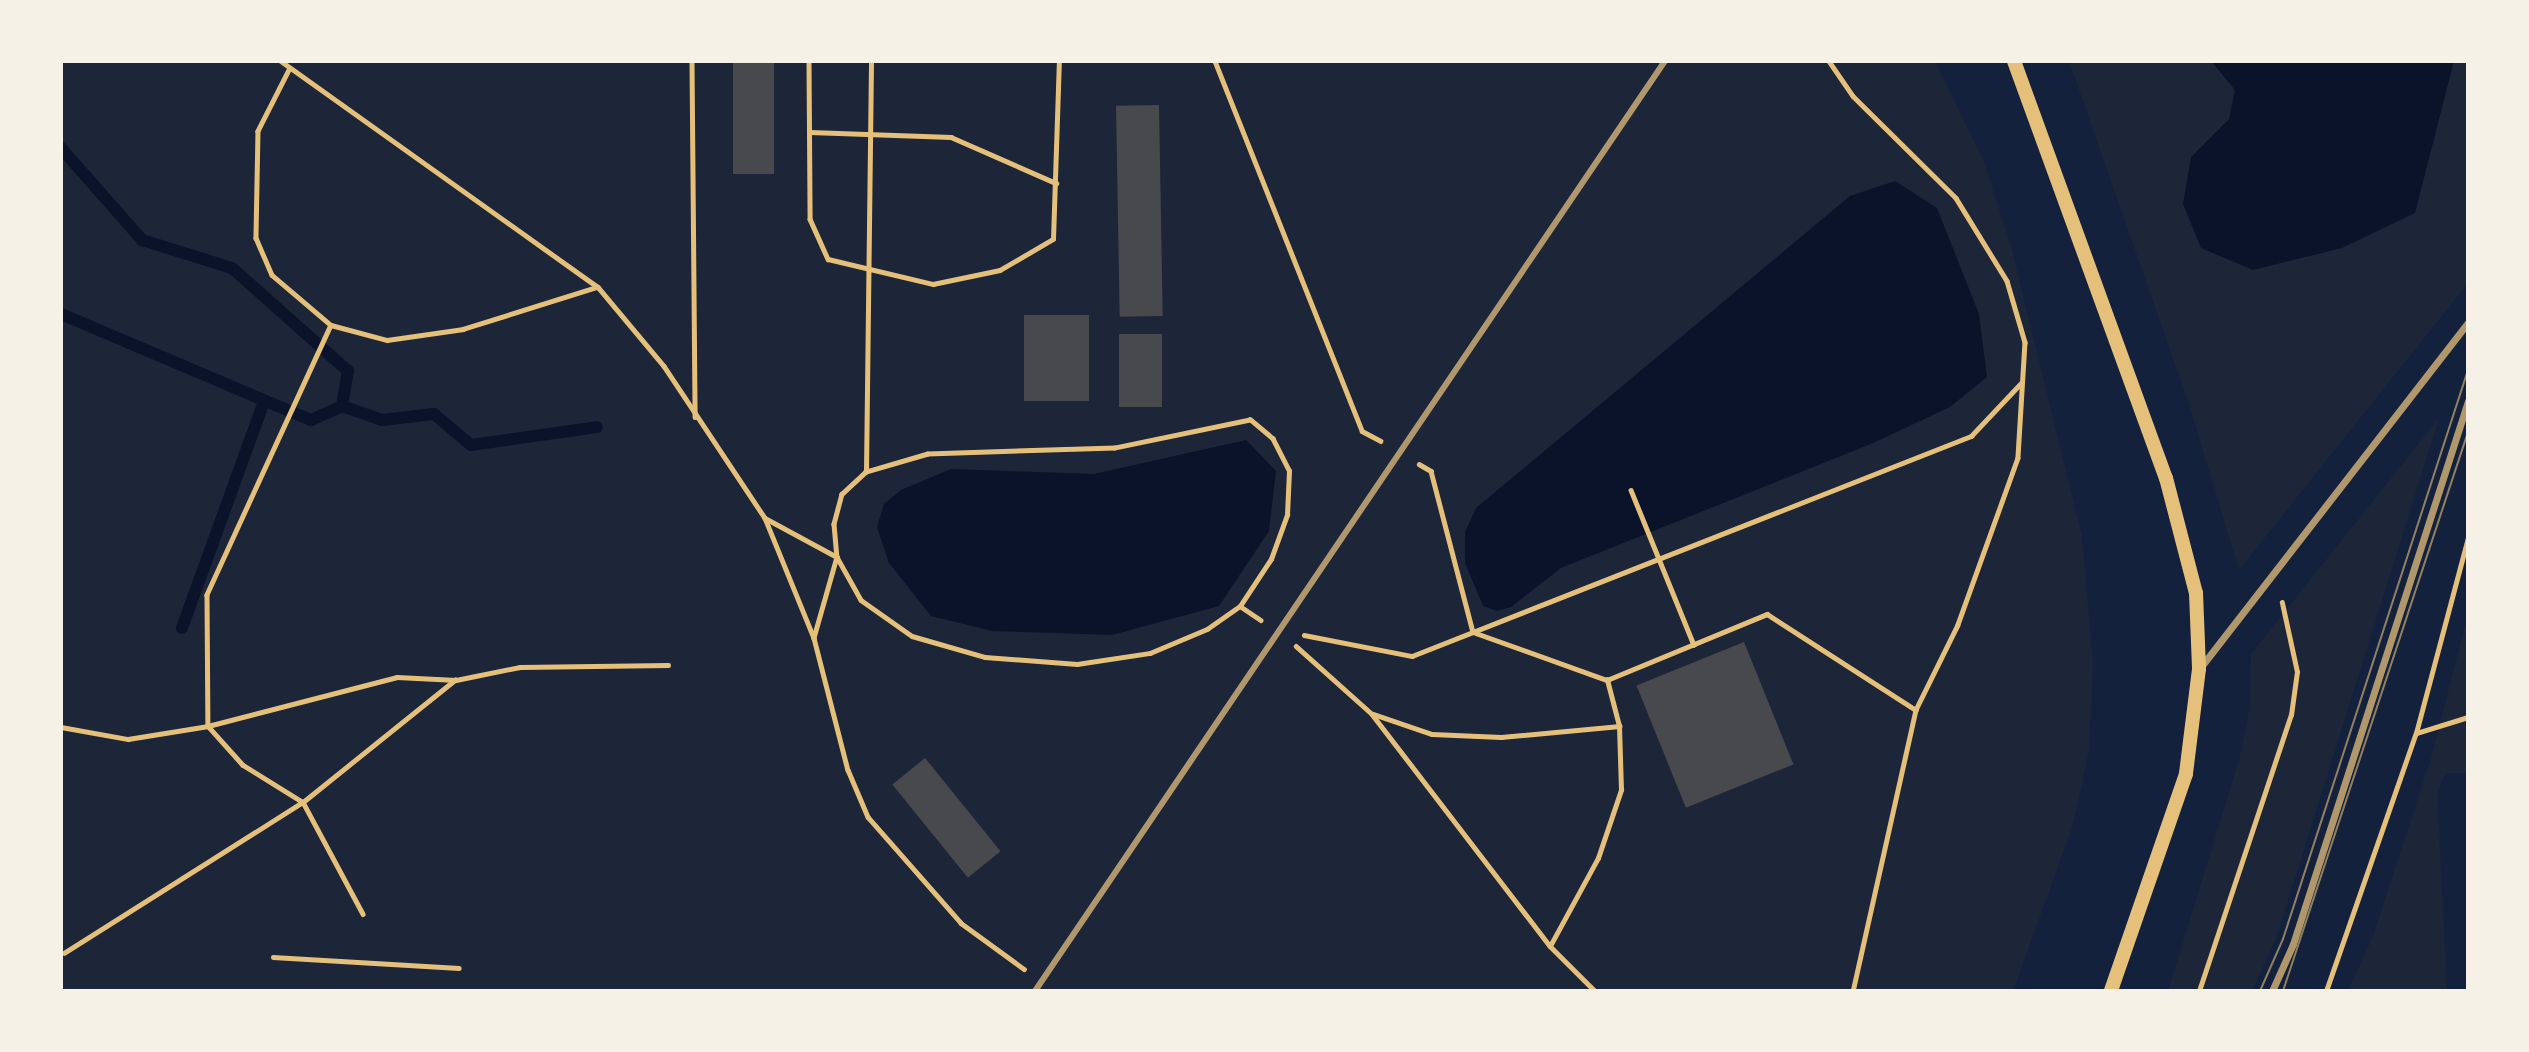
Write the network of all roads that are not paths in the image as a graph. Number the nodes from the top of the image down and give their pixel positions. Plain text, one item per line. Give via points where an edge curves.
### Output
1 (1665, 61) edge
2 (2014, 61) edge
3 (2468, 323) edge
4 (2468, 401) edge
5 (2199, 669) junction
6 (1035, 991) edge
7 (2111, 991) edge
8 (2272, 991) edge

1 - 6 street
2 - 5 main road via 2166,478 2196,593
3 - 5 street
4 - 8 street via 2293,944
5 - 7 main road via 2186,774

